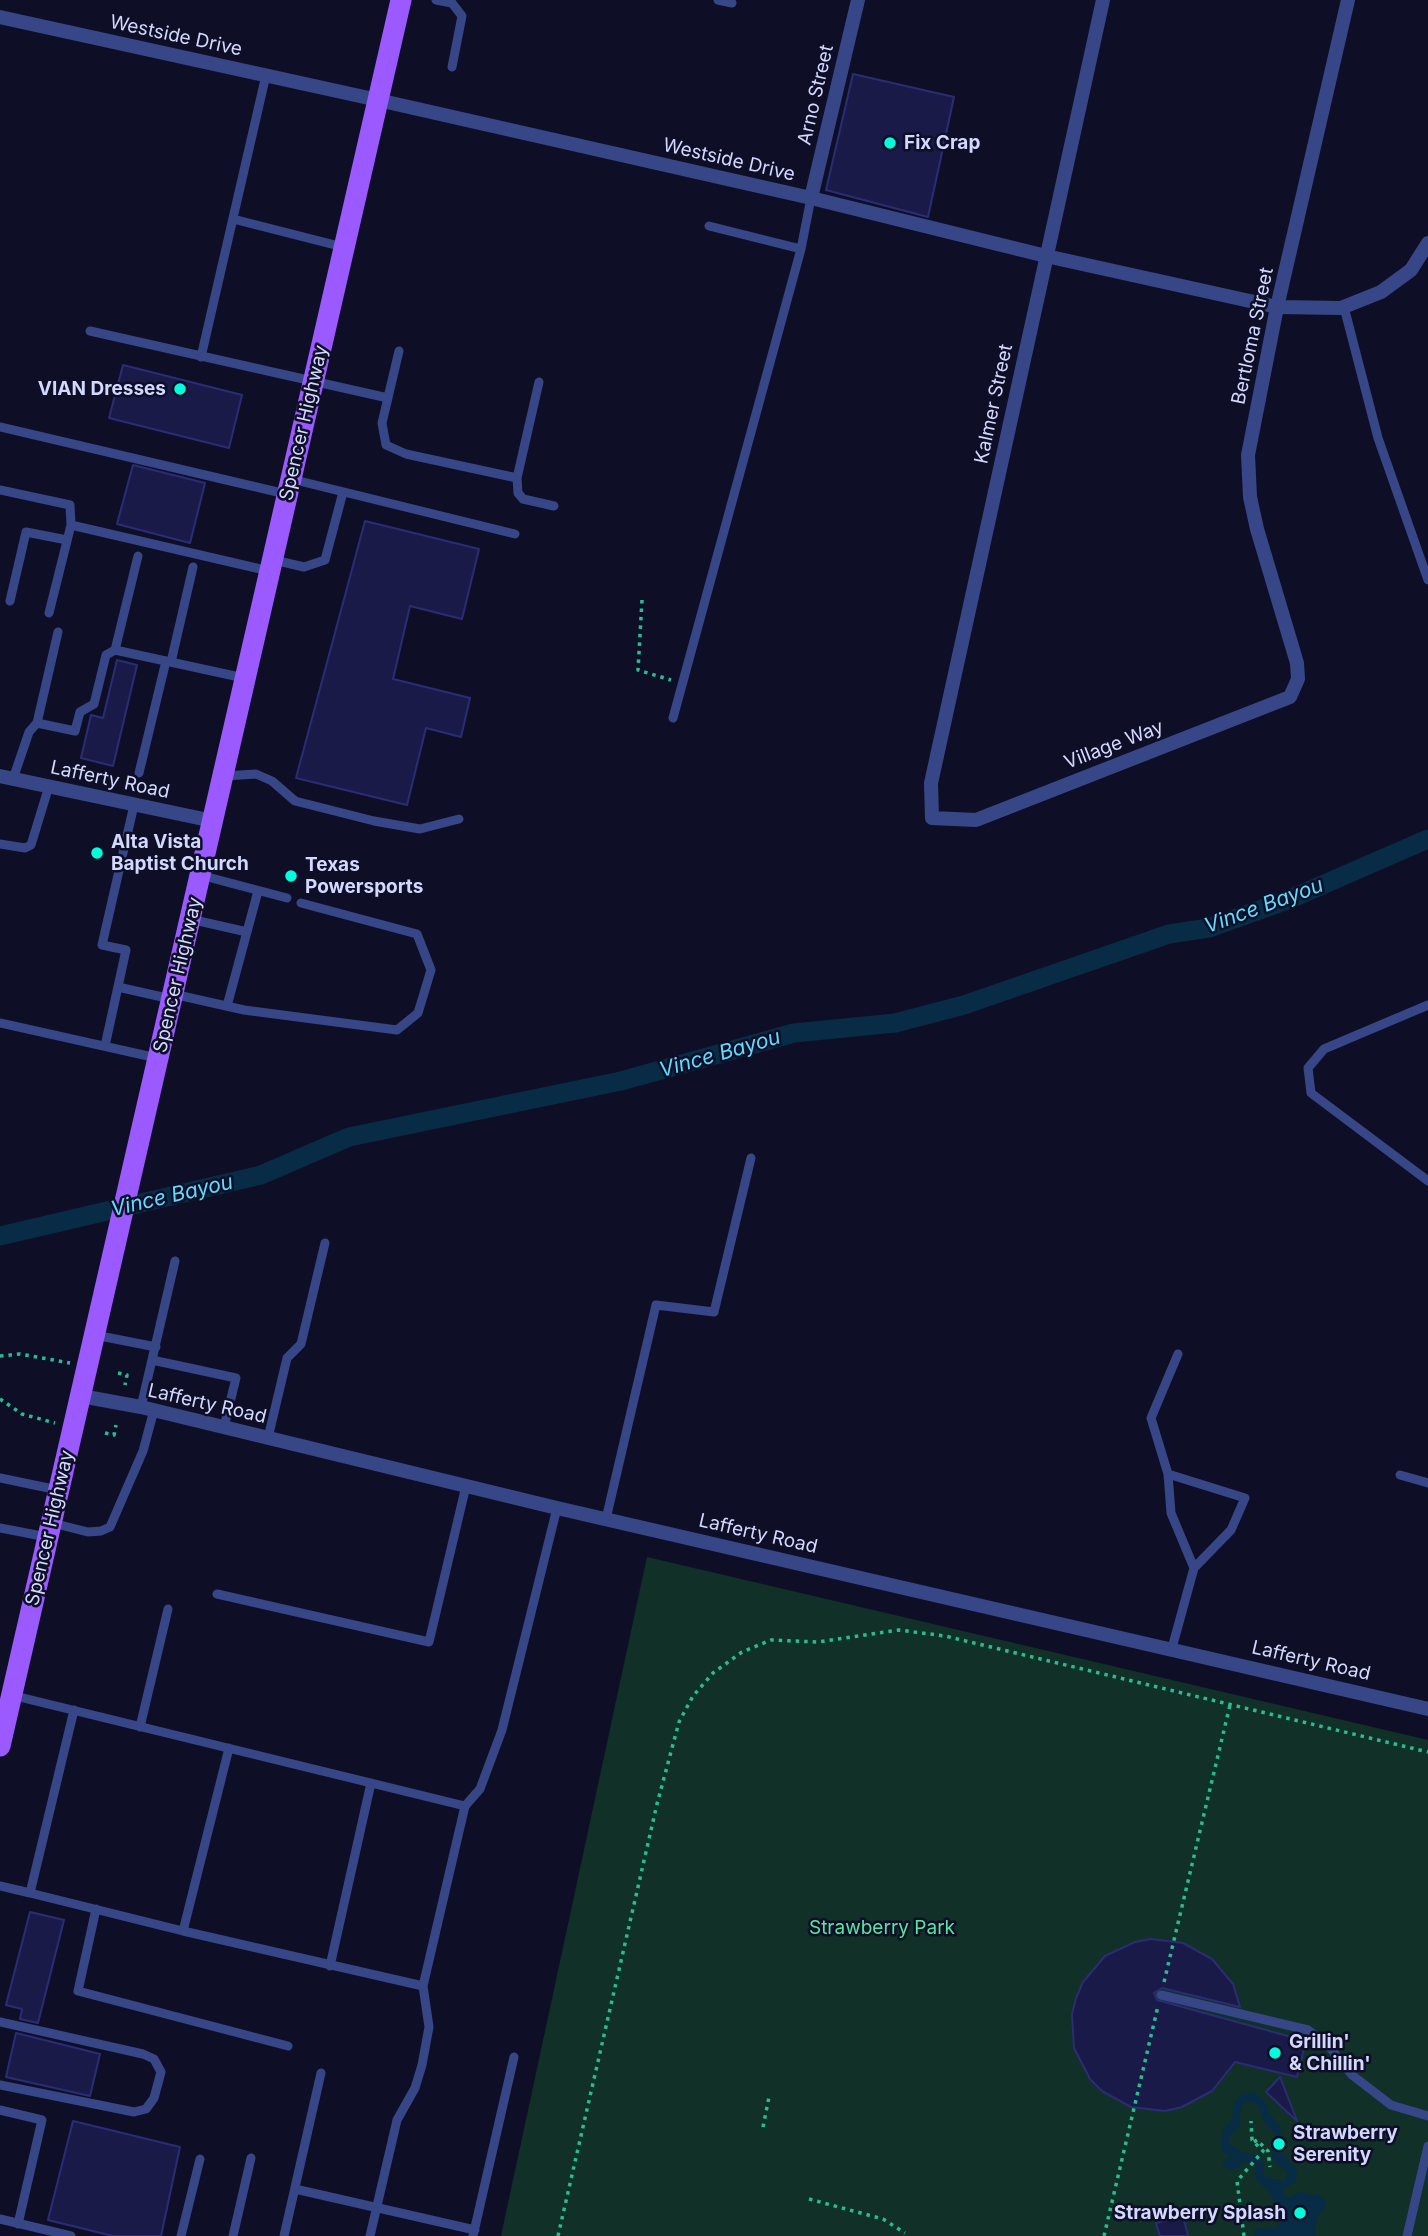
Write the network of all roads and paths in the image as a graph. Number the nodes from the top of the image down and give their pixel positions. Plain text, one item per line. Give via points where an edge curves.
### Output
1 (401, 0) edge
2 (436, 0) edge
3 (718, 0) edge
4 (858, 0) edge
5 (1103, 0) edge
6 (1348, 0) edge
7 (732, 3) dead end
8 (0, 17) edge
9 (453, 67) dead end
10 (266, 75) junction
11 (378, 100) junction
12 (811, 198) junction
13 (233, 219) junction
14 (709, 226) dead end
15 (1428, 243) edge
16 (345, 247) junction
17 (801, 249) junction
18 (1046, 256) junction
19 (1278, 307) junction
20 (1344, 307) junction
21 (90, 331) dead end
22 (399, 351) dead end
23 (201, 357) junction
24 (314, 379) junction
25 (539, 382) dead end
26 (388, 398) junction
27 (0, 426) edge
28 (517, 478) junction
29 (290, 487) junction
30 (0, 490) edge
31 (342, 492) junction
32 (554, 506) dead end
33 (71, 525) junction
34 (515, 534) dead end
35 (67, 540) junction
36 (138, 556) dead end
37 (272, 565) junction
38 (193, 567) dead end
39 (1428, 580) edge
40 (642, 600) dead end
41 (10, 601) dead end
42 (49, 613) dead end
43 (58, 632) dead end
44 (114, 650) junction
45 (168, 662) junction
46 (245, 679) junction
47 (1298, 679) joint
48 (683, 684) junction
49 (673, 718) dead end
50 (37, 723) junction
51 (139, 773) dead end
52 (223, 776) junction
53 (7, 778) edge
54 (49, 786) junction
55 (134, 804) junction
56 (932, 818) joint
57 (459, 819) dead end
58 (213, 821) junction
59 (0, 844) edge
60 (200, 875) junction
61 (258, 891) junction
62 (287, 898) dead end
63 (300, 903) dead end
64 (190, 919) junction
65 (247, 932) junction
66 (118, 987) junction
67 (173, 996) junction
68 (1428, 1005) edge
69 (227, 1006) junction
70 (0, 1023) edge
71 (105, 1046) junction
72 (159, 1058) junction
73 (751, 1158) dead end
74 (1428, 1181) edge
75 (325, 1243) dead end
76 (175, 1261) dead end
77 (95, 1335) junction
78 (156, 1347) junction
79 (1178, 1354) dead end
80 (0, 1356) edge
81 (47, 1359) dead end
82 (152, 1360) junction
83 (118, 1373) dead end
84 (125, 1385) dead end
85 (81, 1396) junction
86 (0, 1399) edge
87 (148, 1409) junction
88 (34, 1419) dead end
89 (116, 1425) dead end
90 (224, 1427) junction
91 (105, 1433) dead end
92 (268, 1438) junction
93 (1168, 1474) junction
94 (1400, 1475) dead end
95 (0, 1478) edge
96 (1428, 1483) edge
97 (466, 1486) junction
98 (59, 1490) junction
99 (557, 1508) junction
100 (606, 1519) junction
101 (0, 1528) edge
102 (50, 1530) junction
103 (1194, 1567) junction
104 (217, 1594) dead end
105 (169, 1609) dead end
106 (1172, 1648) junction
107 (11, 1695) junction
108 (1230, 1705) junction
109 (1428, 1709) edge
110 (74, 1710) junction
111 (3, 1723) edge
112 (140, 1727) junction
113 (0, 1746) edge
114 (229, 1748) junction
115 (1428, 1752) edge
116 (371, 1783) junction
117 (465, 1806) junction
118 (0, 1886) edge
119 (30, 1893) junction
120 (96, 1909) junction
121 (184, 1931) junction
122 (330, 1966) junction
123 (423, 1986) junction
124 (1161, 1995) junction
125 (0, 2022) edge
126 (288, 2046) dead end
127 (514, 2057) dead end
128 (321, 2073) dead end
129 (0, 2085) edge
130 (769, 2097) dead end
131 (0, 2110) edge
132 (1428, 2116) edge
133 (1251, 2121) dead end
134 (763, 2127) dead end
135 (1255, 2143) junction
136 (1428, 2146) edge
137 (251, 2158) dead end
138 (200, 2159) dead end
139 (1270, 2167) dead end
140 (295, 2189) junction
141 (809, 2199) dead end
142 (377, 2208) junction
143 (0, 2219) edge
144 (18, 2224) junction
145 (474, 2233) edge
146 (905, 2233) dead end
147 (71, 2236) edge
148 (181, 2236) edge
149 (233, 2236) edge
150 (284, 2236) edge
151 (370, 2236) edge
152 (558, 2236) edge
153 (1104, 2236) edge
154 (1244, 2236) edge
155 (1406, 2236) edge

1 - 11 main road, Spencer Highway
2 - 9 lane via 452,3 462,16
3 - 7 lane
4 - 12 street, Arno Street
5 - 18 street, Kalmer Street
6 - 19 street, Bertloma Street
8 - 10 street, Westside Drive
10 - 11 street, Westside Drive
10 - 13 lane
11 - 12 street, Westside Drive
11 - 16 main road, Spencer Highway
12 - 17 lane
12 - 18 street, Westside Drive
13 - 16 lane
13 - 23 lane
14 - 17 lane
15 - 20 street, Westside Drive via 1411,270 1381,292
16 - 24 main road, Spencer Highway
17 - 48 lane
18 - 19 street, Westside Drive
18 - 56 street, Kalmer Street via 931,783
19 - 20 street, Westside Drive
19 - 47 street, Bertloma Street via 1248,455 1250,497
20 - 39 lane via 1378,438
21 - 23 lane
22 - 26 lane
23 - 24 lane
24 - 26 lane
24 - 29 main road, Spencer Highway
25 - 28 lane
26 - 28 lane via 382,423 387,445 407,454
27 - 29 lane
28 - 32 lane via 523,499
29 - 31 lane
29 - 37 main road, Spencer Highway
30 - 33 lane via 70,505
31 - 34 lane
31 - 37 lane via 326,561 304,568
33 - 35 lane
33 - 37 lane
35 - 41 lane via 26,532
35 - 42 lane
36 - 44 lane
37 - 46 main road, Spencer Highway
38 - 45 lane
40 - 48 path via 638,670
43 - 50 lane
44 - 45 lane
44 - 50 lane via 106,655 94,704 80,712 75,731
45 - 46 lane
45 - 51 lane
46 - 52 main road, Spencer Highway
47 - 56 street, Village Way via 1290,697 976,820
48 - 49 lane
50 - 53 lane
52 - 57 lane via 256,774 295,801 374,821 420,828
52 - 58 main road, Spencer Highway
53 - 54 street, Lafferty Road
54 - 55 street, Lafferty Road
54 - 59 lane via 32,845
55 - 58 street, Lafferty Road
55 - 66 lane via 102,945 125,950
58 - 60 main road, Spencer Highway
60 - 61 lane
60 - 64 main road, Spencer Highway
61 - 62 lane
61 - 65 lane
63 - 69 lane via 417,934 431,970 418,1013 397,1030
64 - 65 lane
64 - 67 main road, Spencer Highway
65 - 69 lane
66 - 67 lane
66 - 71 lane
67 - 69 lane
67 - 72 main road, Spencer Highway
68 - 74 lane via 1324,1049 1308,1068 1311,1093
70 - 71 lane
71 - 72 lane
72 - 77 main road, Spencer Highway
73 - 100 lane via 714,1311 656,1305
75 - 92 lane via 302,1344 287,1358
76 - 78 lane
77 - 78 lane
77 - 85 main road, Spencer Highway
78 - 82 lane
79 - 93 lane via 1152,1418
80 - 81 path
82 - 87 lane
82 - 90 lane via 236,1378
83 - 84 path via 127,1375
85 - 87 street, Lafferty Road
85 - 98 main road, Spencer Highway
86 - 88 path
87 - 90 street, Lafferty Road
87 - 102 lane via 143,1451 110,1527 88,1532
89 - 91 path via 114,1435
90 - 92 street, Lafferty Road
92 - 97 street, Lafferty Road
93 - 103 lane via 1171,1513
93 - 103 lane via 1245,1498 1231,1530
94 - 96 lane
95 - 98 lane
97 - 99 street, Lafferty Road
97 - 104 lane via 429,1642
98 - 102 main road, Spencer Highway
99 - 100 street, Lafferty Road
99 - 117 lane via 502,1730 485,1779
100 - 106 street, Lafferty Road
101 - 102 lane
102 - 107 main road, Spencer Highway
103 - 106 lane
105 - 112 lane
106 - 109 street, Lafferty Road
107 - 110 lane
107 - 111 main road, Spencer Highway
108 - 115 path
108 - 124 path
108 - 152 path via 945,1636 899,1630 818,1643 771,1640 713,1673 679,1722
110 - 112 lane
110 - 119 lane
111 - 113 main road, Spencer Highway
112 - 114 lane
114 - 116 lane
114 - 121 lane
116 - 117 lane
116 - 122 lane
117 - 123 lane
118 - 119 lane
119 - 120 lane
120 - 121 lane
120 - 126 lane via 78,1992
121 - 122 lane
122 - 123 lane
123 - 142 lane via 429,2008 426,2045 415,2088 397,2120
124 - 132 lane via 1308,2030 1327,2044 1352,2075 1391,2105
124 - 153 path
125 - 129 lane via 143,2054 154,2059 160,2072 154,2098 146,2109 134,2112
127 - 145 lane
128 - 140 lane
130 - 134 path
131 - 144 lane via 42,2120
133 - 135 path
135 - 139 path via 1257,2140 1268,2151
135 - 154 path via 1263,2151 1237,2181
136 - 155 lane
137 - 149 lane
138 - 148 lane
140 - 142 lane
140 - 150 lane
141 - 146 path via 883,2219
142 - 145 lane
142 - 151 lane
143 - 144 lane
144 - 147 lane

